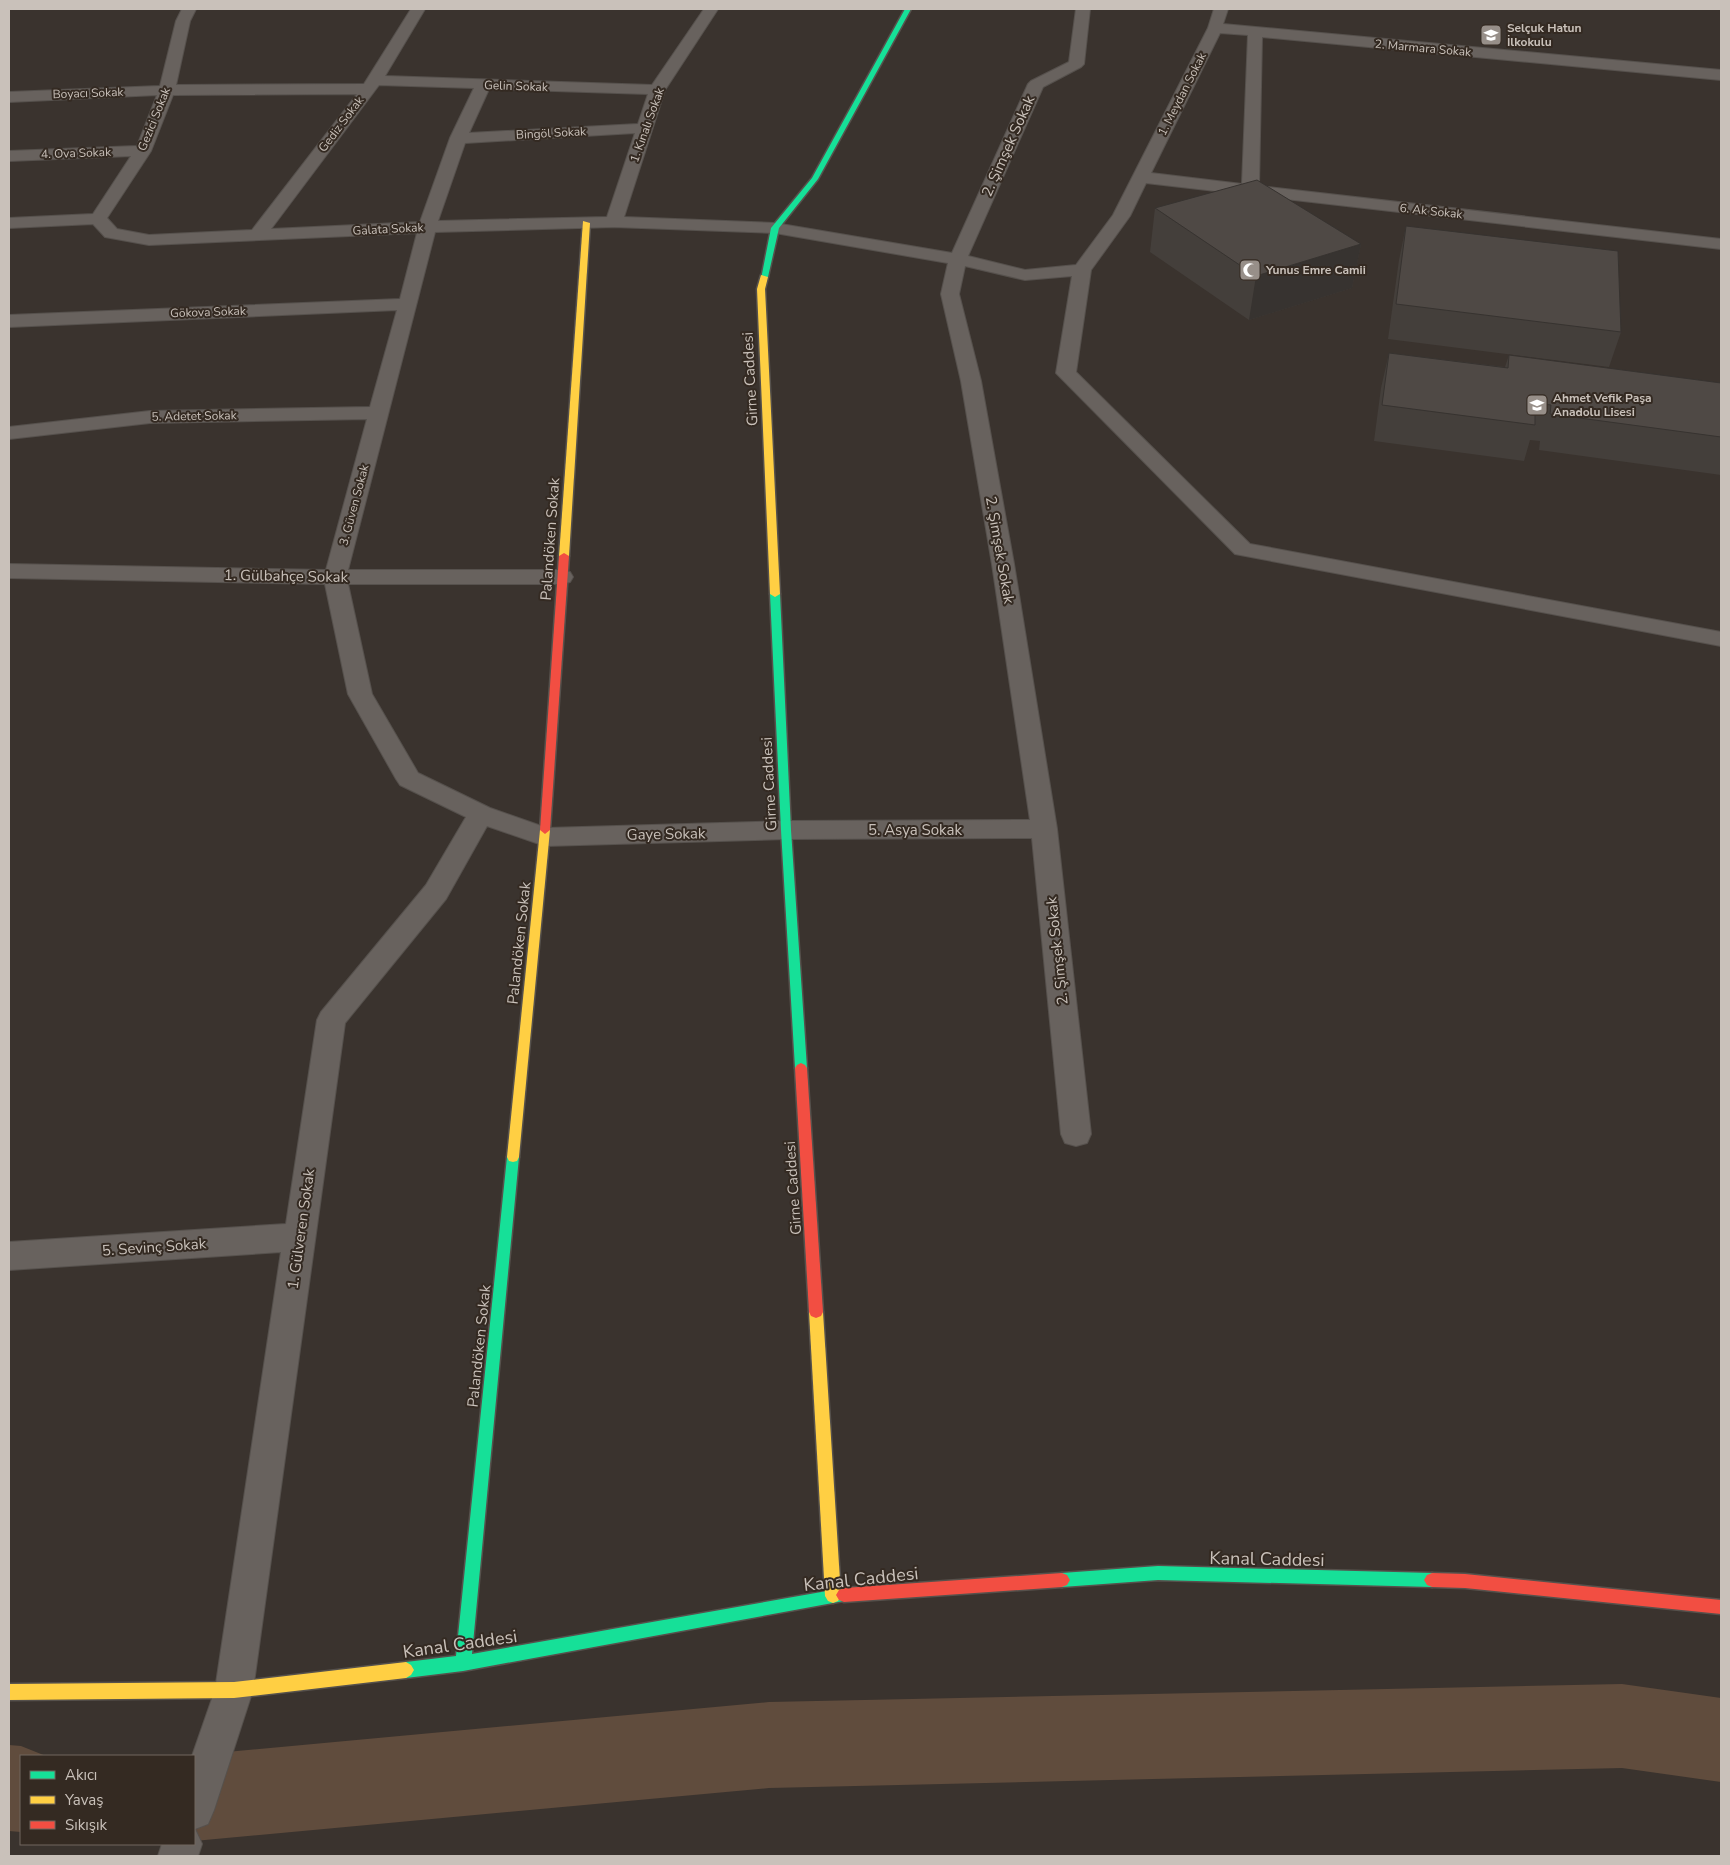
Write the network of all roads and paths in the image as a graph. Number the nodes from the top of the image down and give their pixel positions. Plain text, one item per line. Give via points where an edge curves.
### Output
1 (188, 9) edge
2 (418, 9) edge
3 (714, 9) edge
4 (908, 9) edge
5 (1083, 9) edge
6 (1221, 9) edge
7 (1215, 28) junction
8 (1255, 32) junction
9 (1721, 75) edge
10 (371, 85) junction
11 (483, 85) junction
12 (167, 90) junction
13 (657, 90) junction
14 (9, 96) edge
15 (645, 128) junction
16 (458, 138) junction
17 (143, 151) junction
18 (9, 156) edge
19 (1140, 177) junction
20 (1250, 191) junction
21 (98, 219) junction
22 (614, 222) junction
23 (9, 223) edge
24 (586, 223) junction
25 (427, 227) junction
26 (775, 228) junction
27 (257, 236) junction
28 (1721, 244) edge
29 (958, 258) junction
30 (1082, 270) junction
31 (408, 304) junction
32 (9, 321) edge
33 (379, 413) junction
34 (9, 433) edge
35 (9, 571) edge
36 (335, 577) junction
37 (562, 577) junction
38 (1721, 639) edge
39 (481, 814) junction
40 (1044, 829) junction
41 (786, 830) junction
42 (545, 837) junction
43 (1076, 1134) dead end
44 (300, 1238) junction
45 (9, 1256) edge
46 (833, 1596) junction
47 (1721, 1607) edge
48 (463, 1663) junction
49 (234, 1690) junction
50 (9, 1692) edge
51 (195, 1807) edge

1 - 12 street, Gezici Sokak
2 - 10 street, Gediz Sokak
3 - 13 street, 1. Kınalı Sokak
4 - 26 street, Girne Caddesi via 815,179
5 - 29 street, 2. Şimşek Sokak via 1076,64 1036,84
6 - 7 street, 1. Meydan Sokak
7 - 8 street, 2. Marmara Sokak
7 - 19 street, 1. Meydan Sokak
8 - 9 street, 2. Marmara Sokak
8 - 20 street
10 - 11 street, Gelin Sokak
10 - 12 street, Gelin Sokak
10 - 27 street, Gediz Sokak
11 - 13 street, Gelin Sokak
11 - 16 street, 3. Güven Sokak
12 - 14 street, Boyacı Sokak
12 - 17 street, Gezici Sokak
13 - 15 street, 1. Kınalı Sokak
15 - 16 street, Bingöl Sokak
15 - 22 street, 1. Kınalı Sokak
16 - 25 street, 3. Güven Sokak
17 - 18 street, 4. Ova Sokak
17 - 21 street, Gezici Sokak
19 - 20 street, 6. Ak Sokak
19 - 30 street, 1. Meydan Sokak via 1121,216
20 - 28 street, 6. Ak Sokak
21 - 23 street
21 - 27 street, Galata Sokak via 111,234 149,240
22 - 24 street, Galata Sokak
22 - 26 street, Galata Sokak
24 - 25 street, Galata Sokak
24 - 37 street, Palandöken Sokak
25 - 27 street, Galata Sokak
25 - 31 street, 3. Güven Sokak
26 - 29 street, Galata Sokak
26 - 41 street, Girne Caddesi via 761,289
29 - 30 street, Galata Sokak via 1025,275
29 - 40 street, 2. Şimşek Sokak via 950,294 971,381 1000,545
30 - 38 street via 1066,373 1243,549
31 - 32 street, Gökova Sokak
31 - 33 street, 3. Güven Sokak
33 - 34 street, 5. Adetet Sokak via 150,417
33 - 36 street, 3. Güven Sokak
35 - 36 street, 1. Gülbahçe Sokak
36 - 37 street, 1. Gülbahçe Sokak
36 - 39 street, 3. Güven Sokak via 360,694 409,779
37 - 42 street, Palandöken Sokak
39 - 42 street, 3. Güven Sokak
39 - 44 street, 1. Gülveren Sokak via 436,892 332,1020
40 - 41 street, 5. Asya Sokak
40 - 43 street, 2. Şimşek Sokak
41 - 42 street, Gaye Sokak
41 - 46 street, Girne Caddesi
42 - 48 street, Palandöken Sokak
44 - 45 street, 5. Sevinç Sokak
44 - 49 street, 1. Gülveren Sokak
46 - 47 street, Kanal Caddesi via 1158,1574 1465,1581
46 - 48 street, Kanal Caddesi
48 - 49 street, Kanal Caddesi
49 - 50 street, Kanal Caddesi
49 - 51 street, 1. Gülveren Sokak

